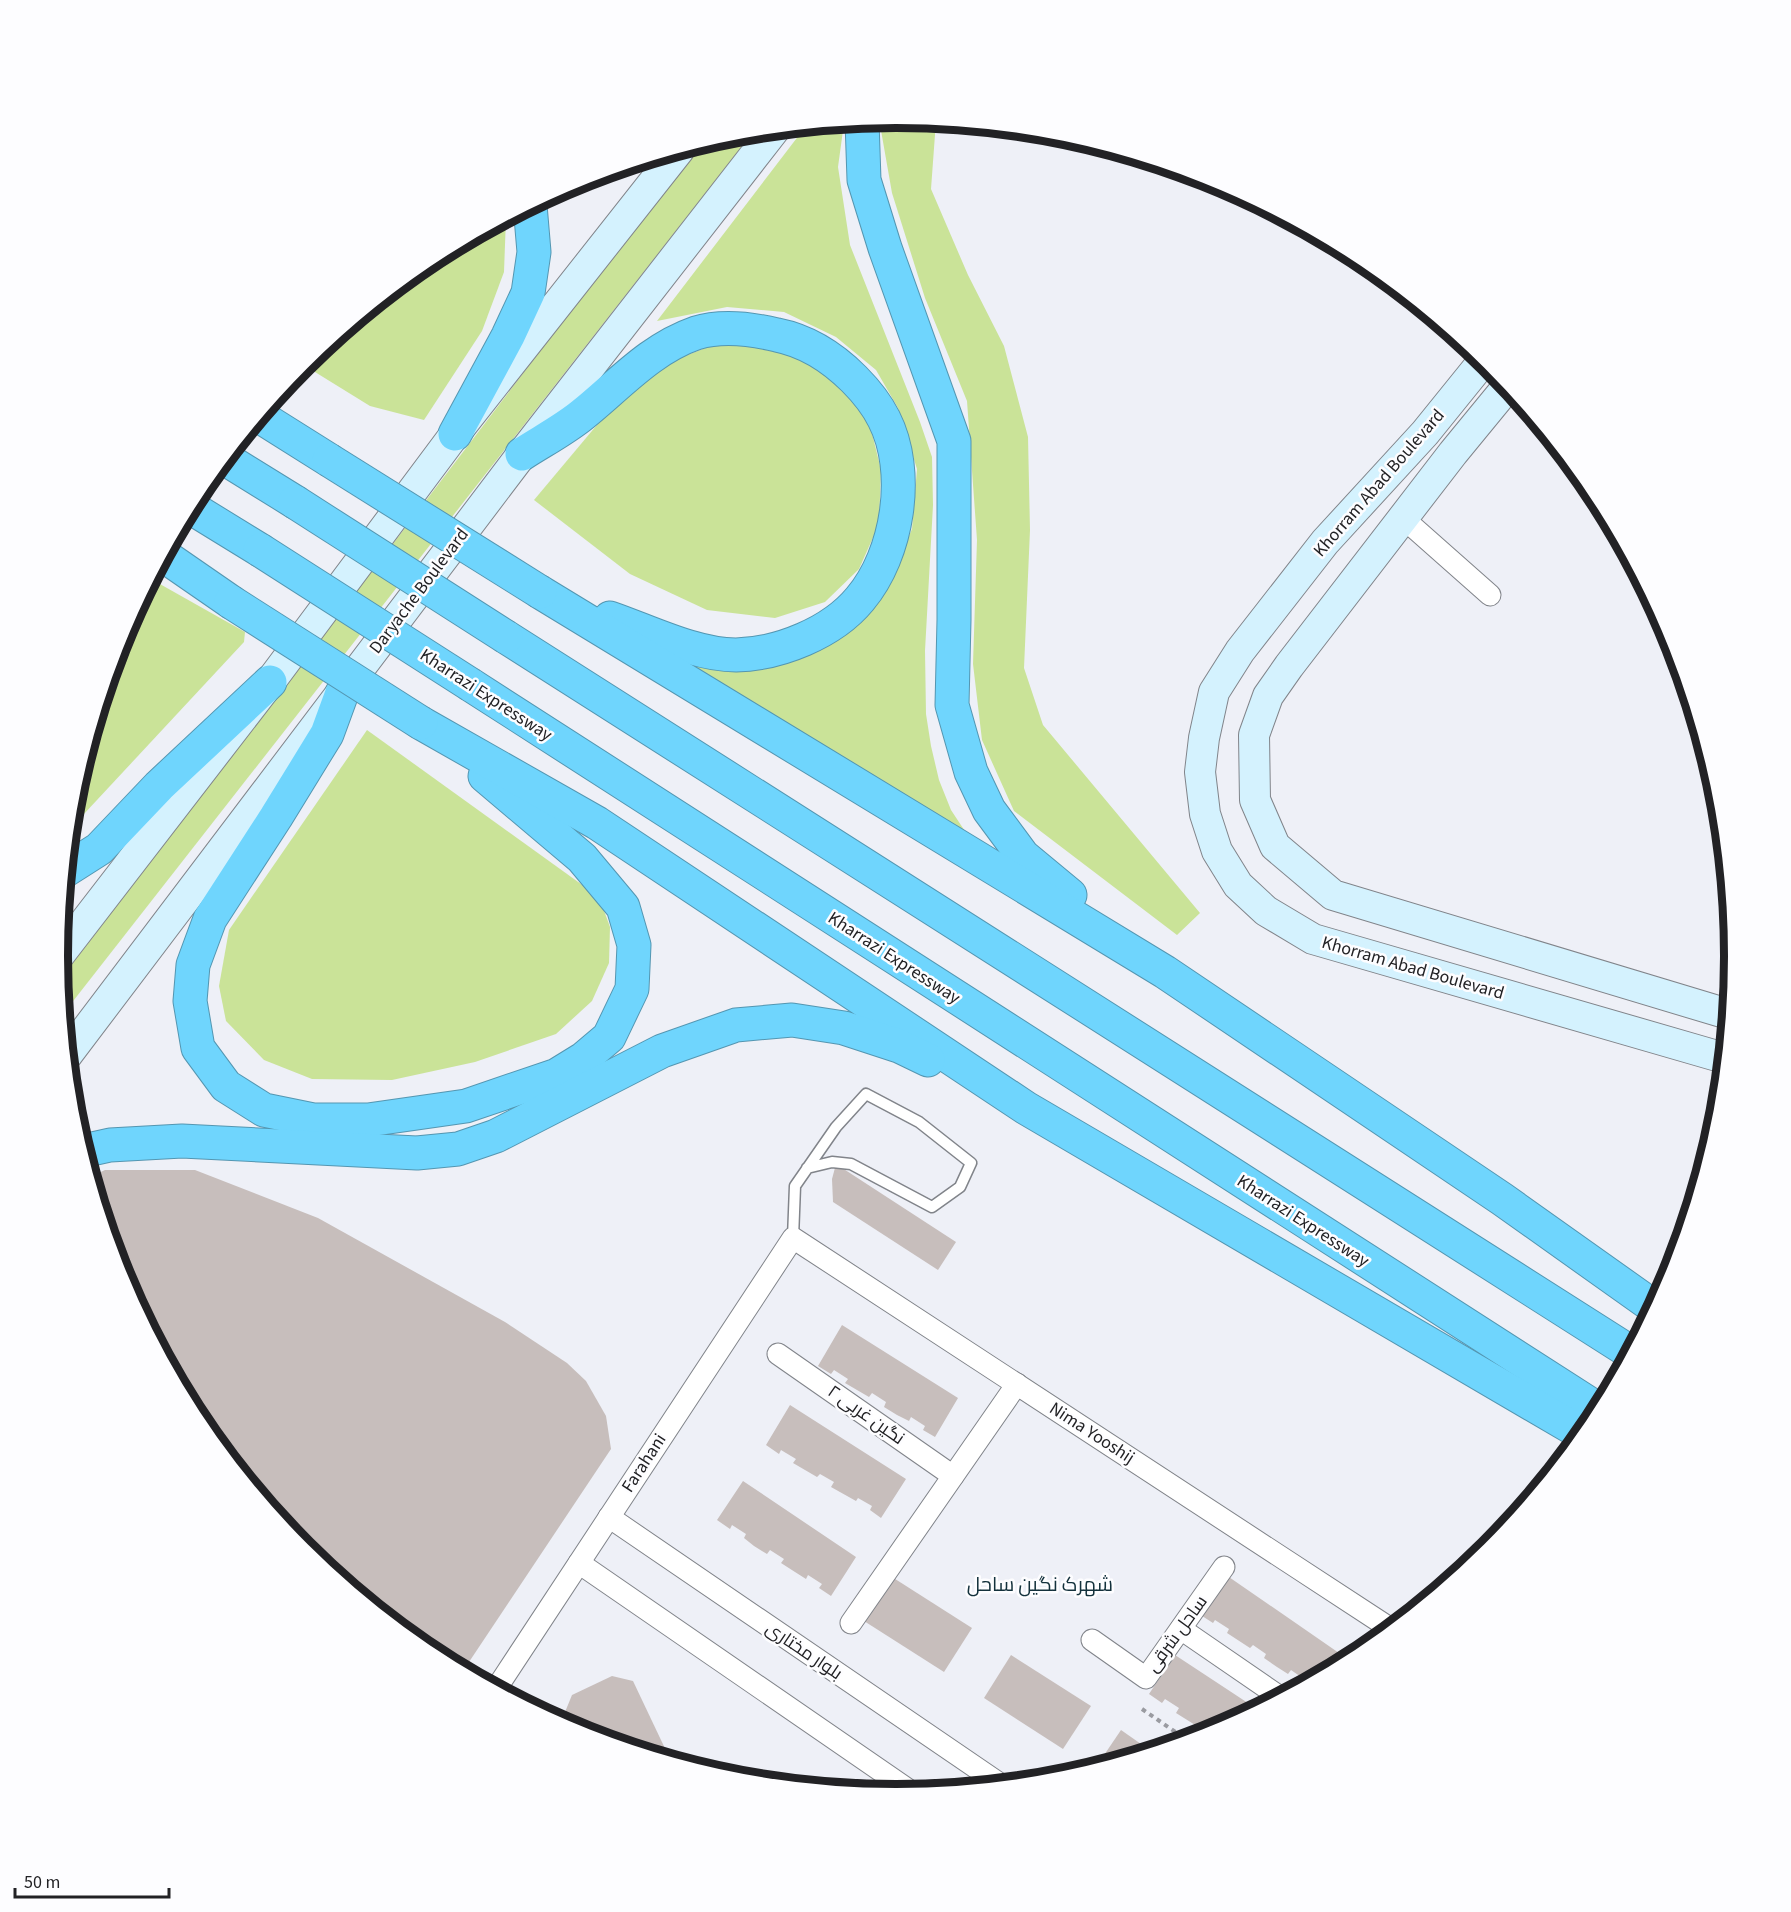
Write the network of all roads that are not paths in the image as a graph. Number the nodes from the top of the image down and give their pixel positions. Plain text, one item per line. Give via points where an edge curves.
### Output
1 (862, 129) edge
2 (768, 138) edge
3 (672, 159) edge
4 (531, 212) edge
5 (1478, 368) edge
6 (1502, 393) edge
7 (275, 407) edge
8 (265, 420) edge
9 (1425, 433) junction
10 (455, 434) junction
11 (1453, 453) junction
12 (522, 454) junction
13 (329, 460) junction
14 (231, 463) edge
15 (197, 511) edge
16 (1403, 518) junction
17 (169, 559) edge
18 (163, 571) edge
19 (540, 592) junction
20 (1490, 596) dead end
21 (231, 602) junction
22 (270, 682) junction
23 (342, 693) junction
24 (421, 723) junction
25 (73, 866) edge
26 (68, 943) edge
27 (1165, 972) junction
28 (1722, 1012) edge
29 (73, 1047) edge
30 (1717, 1056) edge
31 (1026, 1108) junction
32 (91, 1149) edge
33 (807, 1168) junction
34 (793, 1238) junction
35 (1647, 1302) edge
36 (1624, 1348) edge
37 (778, 1354) dead end
38 (1017, 1384) junction
39 (1591, 1405) edge
40 (1575, 1429) edge
41 (953, 1476) junction
42 (609, 1518) junction
43 (579, 1563) junction
44 (1224, 1567) dead end
45 (851, 1623) dead end
46 (1384, 1624) edge
47 (1181, 1629) junction
48 (1092, 1640) dead end
49 (500, 1683) edge
50 (1274, 1693) edge
51 (991, 1778) edge
52 (900, 1784) edge

1 - 27 highway via 864,180 954,441 952,705 970,772 989,810 1023,856
2 - 12 street, Daryache Boulevard
3 - 10 street
4 - 10 highway via 534,252 528,293
5 - 9 street, Khorram Abad Boulevard
6 - 11 street, Khorram Abad Boulevard
7 - 13 highway
8 - 13 highway
9 - 11 street
9 - 30 street, Khorram Abad Boulevard via 1325,542 1240,651 1214,692 1200,772 1205,813 1217,851 1238,885 1266,911 1313,939
10 - 22 street
11 - 16 street, Khorram Abad Boulevard
12 - 19 highway via 582,416 636,367 665,348 698,333 726,329 786,337 815,348 840,364 885,419 896,451 898,497 894,532 882,567 860,600 804,640 774,651 735,655 695,649
12 - 23 street, Daryache Boulevard
13 - 19 highway, bridge
14 - 36 highway, bridge
15 - 39 highway, Kharrazi Expressway, bridge
16 - 20 street
16 - 28 street, Khorram Abad Boulevard via 1268,696 1254,735 1255,800 1275,846 1333,895
17 - 21 highway
18 - 21 highway
19 - 27 highway
21 - 24 highway, bridge
22 - 25 highway via 159,786 99,849
22 - 26 street
23 - 24 highway via 327,734 210,919 193,965 189,1001 198,1048 226,1086 264,1110 313,1120 368,1120 466,1106 557,1075 583,1059 609,1037 633,989 634,945 622,907 582,858
23 - 29 street, Daryache Boulevard
24 - 31 highway via 597,823
27 - 35 highway via 1502,1199
31 - 32 highway via 899,1046 844,1028 792,1020 736,1025 662,1052 496,1136 458,1149 417,1153 182,1141
31 - 40 highway
33 - 33 lane via 866,1094 919,1122 971,1163 960,1187 932,1207 851,1164 832,1162
33 - 34 lane via 795,1186
34 - 38 street, Nima Yooshij
34 - 42 street, Farahani
37 - 41 street, نگین غربی ۲
38 - 41 street
38 - 46 street, Nima Yooshij
41 - 45 street
42 - 43 street, Farahani
42 - 51 street, بلوار مختاری
43 - 49 street, Farahani
43 - 52 street
44 - 47 street, ساحل شرقی
47 - 48 street, ساحل شرقی via 1146,1678
47 - 50 street

